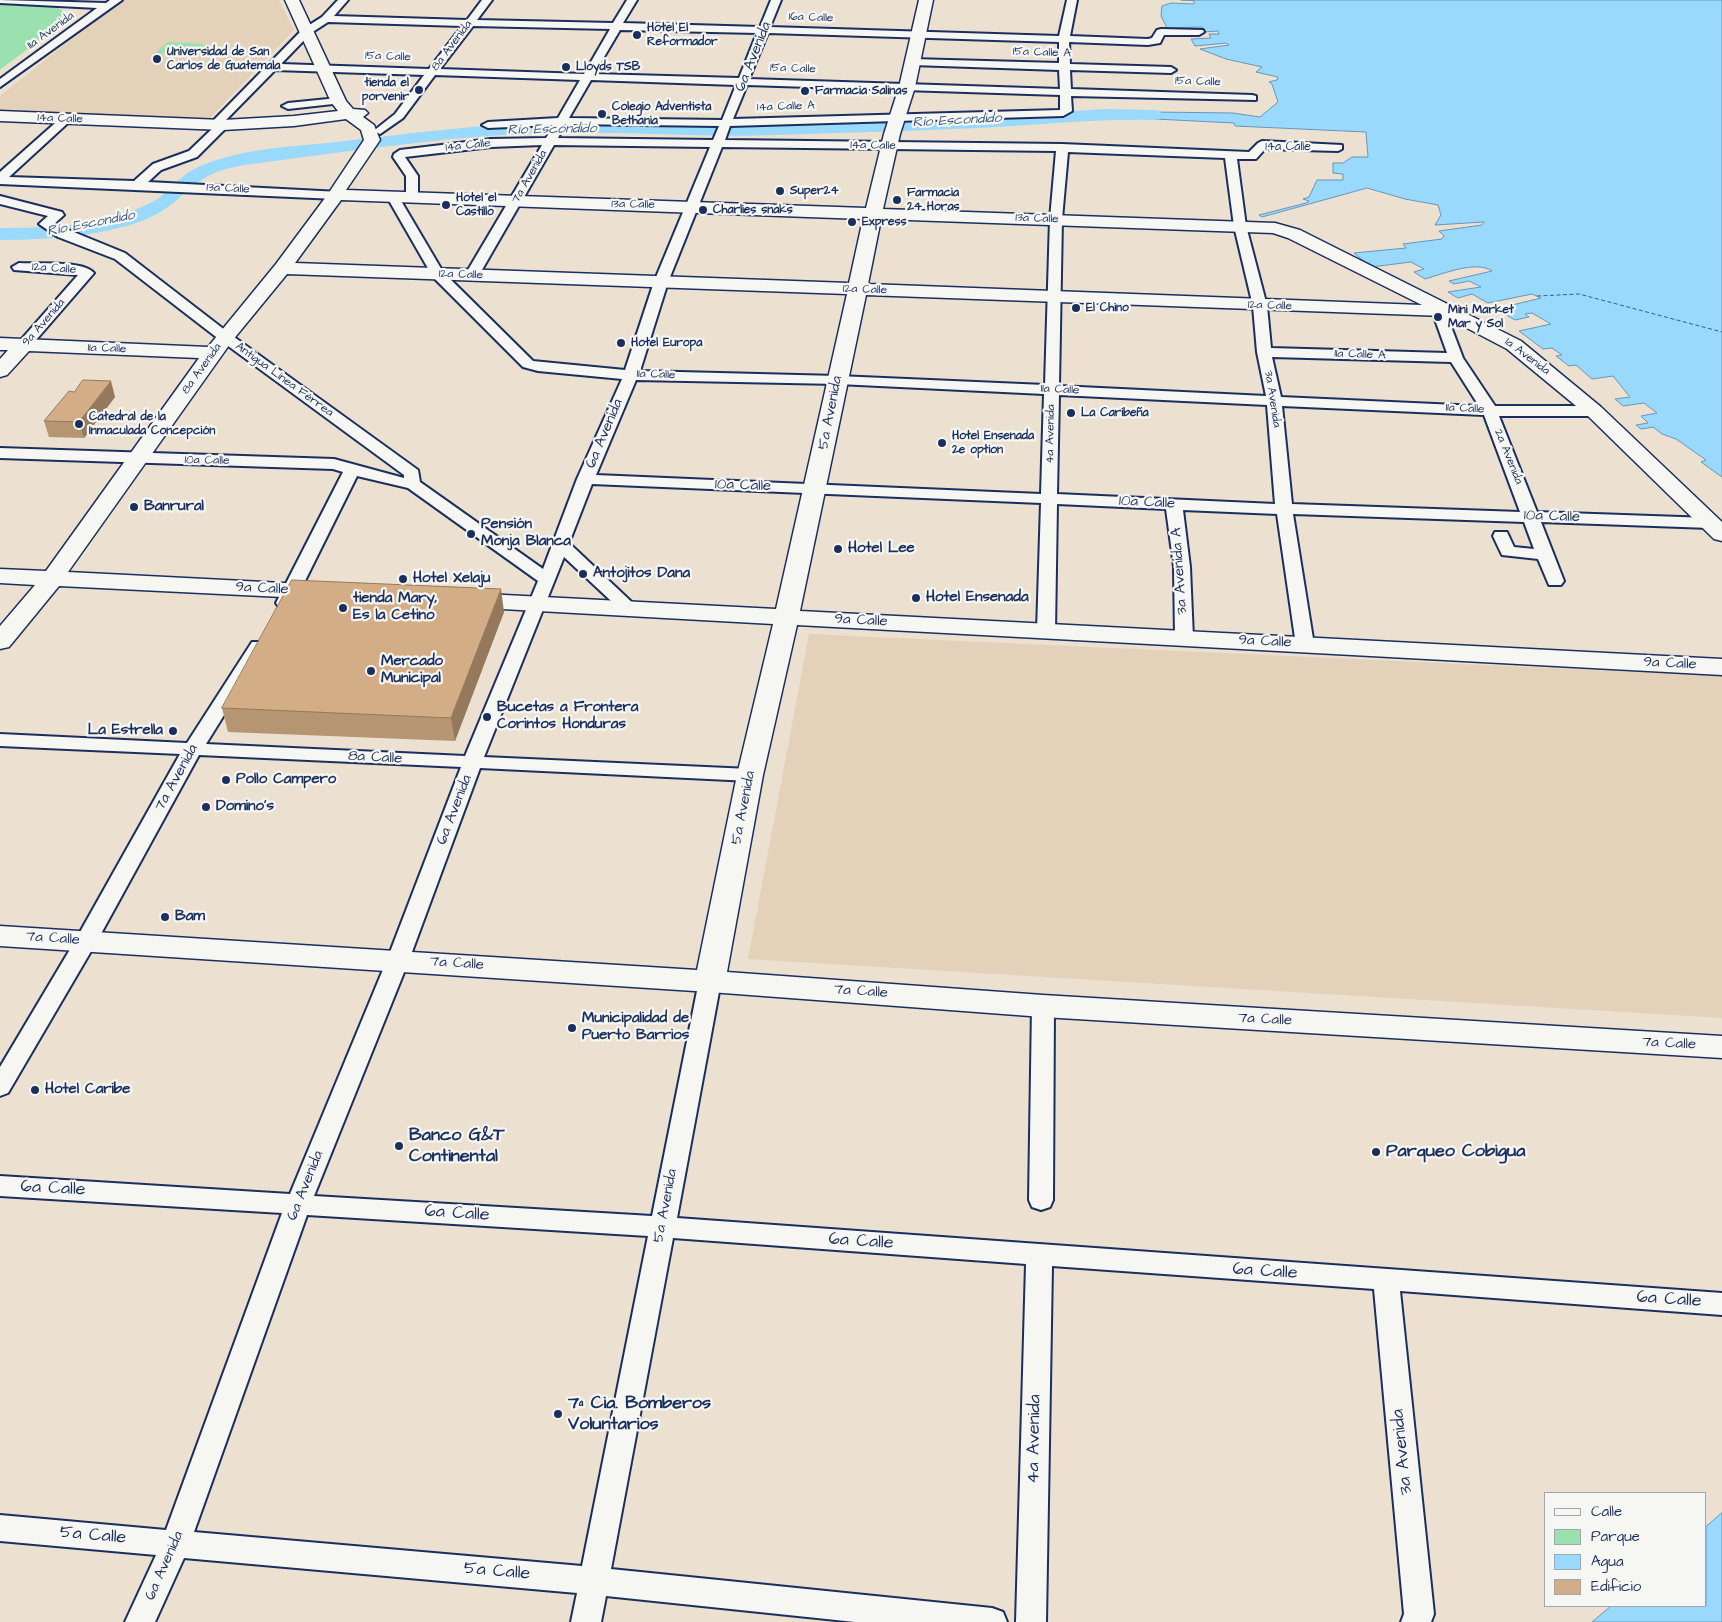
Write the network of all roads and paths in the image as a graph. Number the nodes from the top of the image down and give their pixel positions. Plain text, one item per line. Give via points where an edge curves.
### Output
1 (0, 0) edge
2 (292, 0) edge
3 (304, 0) edge
4 (343, 0) edge
5 (487, 0) edge
6 (632, 0) edge
7 (776, 0) edge
8 (926, 0) edge
9 (1072, 0) edge
10 (114, 3) edge
11 (62, 4) junction
12 (83, 22) junction
13 (469, 23) junction
14 (316, 24) junction
15 (616, 27) junction
16 (766, 30) junction
17 (1199, 32) dead end
18 (918, 34) junction
19 (1064, 39) junction
20 (912, 62) junction
21 (273, 67) junction
22 (330, 68) junction
23 (1065, 68) junction
24 (1171, 70) dead end
25 (432, 72) junction
26 (586, 77) junction
27 (744, 82) junction
28 (0, 84) edge
29 (907, 87) junction
30 (1067, 91) junction
31 (1252, 98) dead end
32 (338, 101) junction
33 (288, 106) dead end
34 (0, 116) edge
35 (359, 116) junction
36 (399, 116) junction
37 (66, 119) junction
38 (726, 123) junction
39 (488, 124) dead end
40 (219, 125) junction
41 (556, 130) junction
42 (894, 130) junction
43 (720, 141) junction
44 (374, 143) junction
45 (1062, 148) junction
46 (1338, 148) dead end
47 (1231, 155) junction
48 (0, 179) edge
49 (141, 185) junction
50 (336, 195) junction
51 (393, 197) junction
52 (412, 198) junction
53 (0, 200) edge
54 (516, 202) junction
55 (694, 206) junction
56 (873, 214) junction
57 (1056, 219) junction
58 (1240, 226) junction
59 (1265, 227) joint
60 (19, 266) dead end
61 (282, 268) junction
62 (87, 273) joint
63 (438, 274) junction
64 (472, 275) junction
65 (661, 282) junction
66 (858, 290) junction
67 (1054, 297) junction
68 (1260, 306) junction
69 (1444, 311) junction
70 (0, 344) edge
71 (24, 345) junction
72 (220, 345) junction
73 (1264, 352) junction
74 (1456, 358) junction
75 (0, 371) edge
76 (630, 375) junction
77 (838, 380) junction
78 (1052, 390) junction
79 (1274, 400) junction
80 (1490, 411) junction
81 (1594, 411) junction
82 (0, 453) edge
83 (136, 458) junction
84 (353, 468) junction
85 (585, 479) junction
86 (412, 484) junction
87 (816, 489) junction
88 (1049, 498) junction
89 (1174, 505) junction
90 (1284, 510) junction
91 (1532, 517) junction
92 (1716, 528) edge
93 (1501, 536) dead end
94 (560, 544) junction
95 (1545, 555) junction
96 (0, 576) edge
97 (52, 578) junction
98 (547, 580) junction
99 (1555, 581) dead end
100 (293, 590) junction
101 (342, 593) edge
102 (440, 599) edge
103 (537, 604) junction
104 (630, 609) junction
105 (277, 616) edge
106 (787, 618) junction
107 (1046, 631) junction
108 (267, 632) edge
109 (1184, 638) junction
110 (0, 642) edge
111 (1305, 644) junction
112 (1722, 667) edge
113 (0, 740) edge
114 (192, 750) junction
115 (472, 763) junction
116 (750, 775) junction
117 (0, 936) edge
118 (86, 941) junction
119 (398, 960) junction
120 (710, 981) junction
121 (1043, 1006) junction
122 (1722, 1047) edge
123 (0, 1088) edge
124 (0, 1186) edge
125 (1041, 1200) dead end
126 (298, 1204) junction
127 (662, 1226) junction
128 (1039, 1255) junction
129 (1386, 1280) junction
130 (1722, 1304) edge
131 (0, 1528) edge
132 (176, 1543) junction
133 (594, 1581) junction
134 (140, 1622) edge
135 (586, 1622) edge
136 (992, 1622) edge
137 (1031, 1622) edge
138 (1416, 1622) edge

1 - 11 street
2 - 14 street
3 - 14 street
4 - 14 street
5 - 13 street, 8a Avenida
6 - 15 street, 7a Avenida
7 - 16 street, 6a Avenida
8 - 18 street, 5a Avenida
9 - 19 street
10 - 11 street
10 - 12 street, 11a Avenida
11 - 12 street via 75,10
12 - 28 street, 11a Avenida
13 - 14 street, 16a Calle
13 - 15 street, 16a Calle
13 - 25 street, 8a Avenida
14 - 21 street
14 - 22 street
15 - 16 street, 16a Calle
15 - 26 street, 7a Avenida
16 - 18 street, 16a Calle
16 - 27 street, 6a Avenida
17 - 19 street, 16a Calle via 1161,32 1156,41 1148,42
18 - 19 street, 16a Calle
18 - 20 street, 5a Avenida
19 - 23 street
20 - 23 street, 15a Calle A
20 - 29 street, 5a Avenida
21 - 22 street, 15a Calle
21 - 40 street
22 - 25 street, 15a Calle
22 - 32 street
22 - 35 street
23 - 24 street, 15a Calle A
23 - 30 street
25 - 26 street, 15a Calle
25 - 36 street, 8a Avenida
26 - 27 street, 15a Calle
26 - 41 street, 7a Avenida
27 - 29 street, 15a Calle
27 - 38 street, 6a Avenida
29 - 30 street, 15a Calle
29 - 42 street, 5a Avenida
30 - 31 street, 15a Calle
30 - 42 street, 14a Calle A via 1066,111 1056,114
32 - 33 street
32 - 35 street
34 - 37 street, 14a Calle
35 - 36 street via 383,120
35 - 40 street, 14a Calle
35 - 44 street
36 - 44 street, 8a Avenida
37 - 40 street, 14a Calle
37 - 48 street
38 - 41 street, 14a Calle A
38 - 42 street, 14a Calle A
38 - 43 street, 6a Avenida
39 - 41 street, 14a Calle A
40 - 49 street via 193,154 156,167
41 - 43 street, 14a Calle
41 - 52 street, 14a Calle via 491,143 403,153 399,157 412,176
41 - 54 street, 7a Avenida
42 - 43 street, 14a Calle
42 - 45 street, 14a Calle
42 - 56 street, 5a Avenida
43 - 55 street, 6a Avenida
44 - 50 street, 8a Avenida via 347,187
45 - 47 street, 14a Calle
45 - 57 street, 4a Avenida
46 - 47 street, 14a Calle via 1262,145 1252,156
47 - 58 street, 3a Avenida
48 - 49 street, 13a Calle
49 - 50 street, 13a Calle
50 - 51 street, 13a Calle
50 - 61 street, 8a Avenida
51 - 52 street, 13a Calle
51 - 63 street
52 - 54 street, 13a Calle
53 - 72 street, Antigua Línea Férrea via 58,215 45,224 120,256
54 - 55 street, 13a Calle
54 - 64 street, 7a Avenida
55 - 56 street, 13a Calle
55 - 65 street, 6a Avenida
56 - 57 street, 13a Calle
56 - 66 street, 5a Avenida
57 - 58 street, 13a Calle
57 - 67 street, 4a Avenida
58 - 59 street, 13a Calle
58 - 68 street, 3a Avenida
59 - 69 street, 1a Avenida via 1294,234
60 - 62 street, 12a Calle via 75,269
61 - 63 street, 12a Calle
61 - 72 street, 8a Avenida
62 - 71 street, 9a Avenida
63 - 64 street, 12a Calle
63 - 76 street, 11a Calle via 528,364
64 - 65 street, 12a Calle
65 - 66 street, 12a Calle
65 - 76 street, 6a Avenida
66 - 67 street, 12a Calle
66 - 77 street, 5a Avenida
67 - 68 street, 12a Calle
67 - 78 street, 4a Avenida
68 - 69 street, 12a Calle
68 - 73 street, 3a Avenida
69 - 74 street, 2a Avenida
69 - 81 street, 1a Avenida via 1514,345
70 - 71 street, 11a Calle
71 - 72 street, 11a Calle
71 - 75 street, 9a Avenida
72 - 83 street, 8a Avenida
72 - 86 street, Antigua Línea Férrea via 412,473
73 - 74 street, 11a Calle A
73 - 79 street, 3a Avenida
74 - 80 street, 2a Avenida
76 - 77 street, 11a Calle
76 - 85 street, 6a Avenida
77 - 78 street, 11a Calle
77 - 87 street, 5a Avenida
78 - 79 street, 11a Calle
78 - 88 street, 4a Avenida
79 - 80 street, 11a Calle
79 - 90 street, 3a Avenida
80 - 81 street, 11a Calle
80 - 91 street, 2a Avenida
81 - 92 street, 1a Avenida
82 - 83 street, 10a Calle
83 - 84 street, 10a Calle via 334,464
83 - 97 street, 8a Avenida
84 - 86 street, 10a Calle
84 - 100 street
85 - 87 street, 10a Calle
85 - 94 street, 6a Avenida
86 - 98 street, Antigua Línea Férrea
87 - 88 street, 10a Calle
87 - 106 street, 5a Avenida
88 - 89 street, 10a Calle
88 - 107 street, 4a Avenida
89 - 90 street, 10a Calle
89 - 109 street, 3a Avenida A via 1182,567
90 - 91 street, 10a Calle
90 - 111 street, 3a Avenida
91 - 92 street, 10a Calle
91 - 95 street, 2a Avenida
93 - 95 street via 1508,551
94 - 98 street, 6a Avenida
94 - 104 street
95 - 99 street, 2a Avenida
96 - 97 street, 9a Calle
97 - 100 street, 9a Calle
97 - 110 street, 8a Avenida
98 - 103 street, 6a Avenida
100 - 101 street, 9a Calle
100 - 105 street
102 - 103 street, 9a Calle
103 - 104 street, 9a Calle
103 - 115 street, 6a Avenida
104 - 106 street, 9a Calle
106 - 107 street, 9a Calle
106 - 116 street, 5a Avenida
107 - 109 street, 9a Calle
108 - 114 street, 7a Avenida
109 - 111 street, 9a Calle
111 - 112 street, 9a Calle
113 - 114 street, 8a Calle
114 - 115 street, 8a Calle
114 - 118 street, 7a Avenida
115 - 116 street, 8a Calle
115 - 119 street, 6a Avenida
116 - 120 street, 5a Avenida
117 - 118 street, 7a Calle
118 - 119 street, 7a Calle
118 - 123 street, 7a Avenida
119 - 120 street, 7a Calle
119 - 126 street, 6a Avenida
120 - 121 street, 7a Calle
120 - 127 street, 5a Avenida
121 - 122 street, 7a Calle
121 - 125 street
124 - 126 street, 6a Calle
126 - 127 street, 6a Calle
126 - 132 street, 6a Avenida
127 - 128 street, 6a Calle
127 - 133 street, 5a Avenida
128 - 129 street, 6a Calle
128 - 137 street, 4a Avenida
129 - 130 street, 6a Calle
129 - 138 street, 3a Avenida via 1419,1614
131 - 132 street, 5a Calle
132 - 133 street, 5a Calle
132 - 134 street, 6a Avenida
133 - 135 street, 5a Avenida
133 - 136 street, 5a Calle

